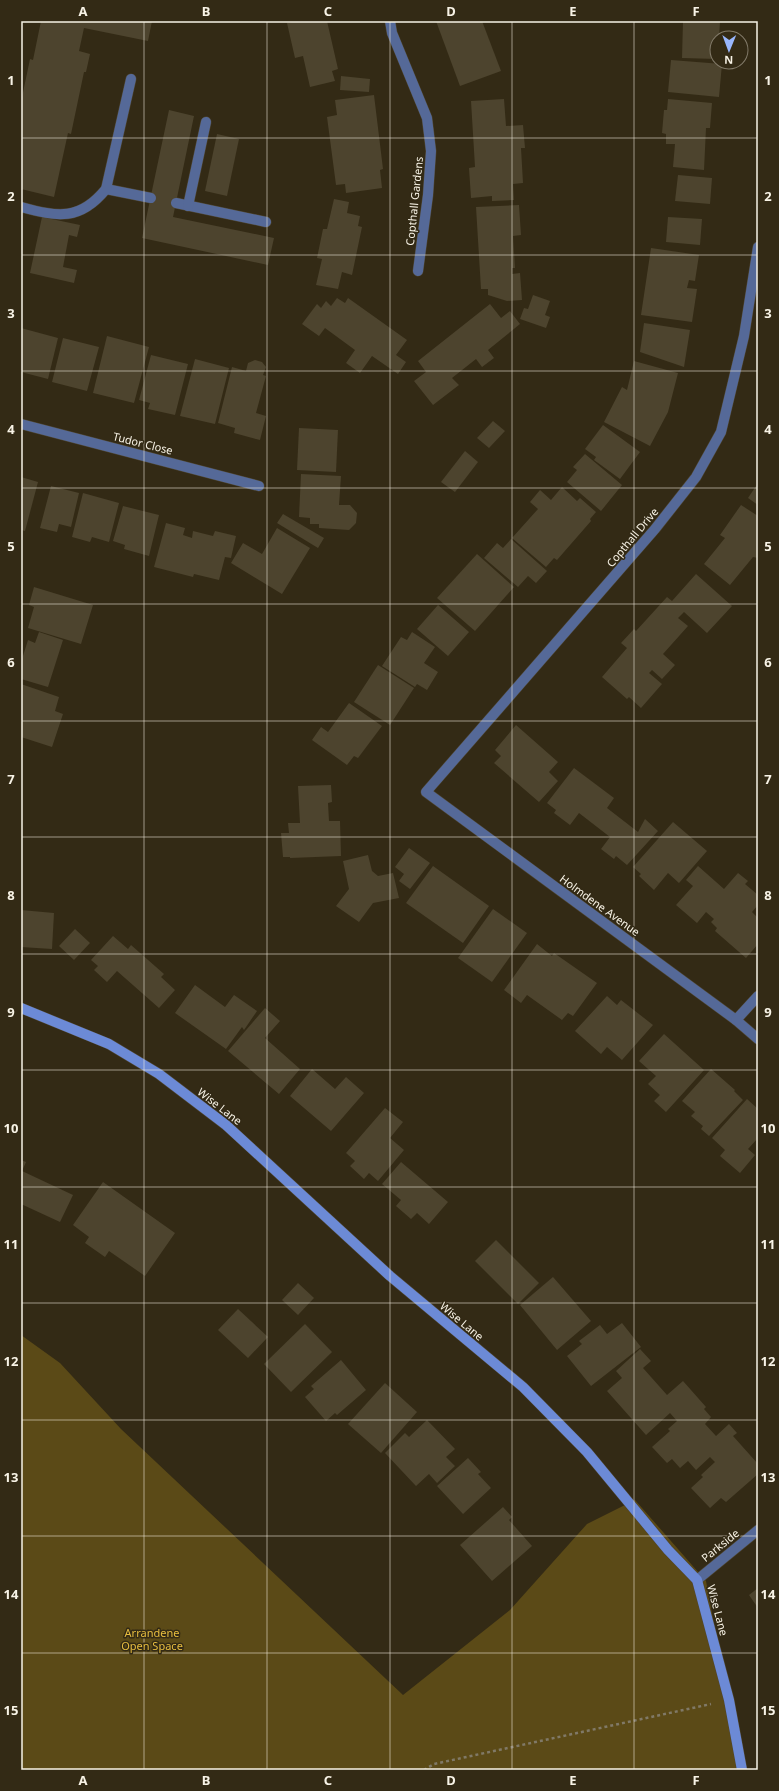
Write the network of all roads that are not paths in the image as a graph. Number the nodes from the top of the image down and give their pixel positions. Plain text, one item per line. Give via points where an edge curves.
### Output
1 (390, 21) edge
2 (130, 79) dead end
3 (206, 122) dead end
4 (106, 189) junction
5 (151, 198) dead end
6 (176, 204) dead end
7 (188, 206) junction
8 (21, 207) edge
9 (266, 222) dead end
10 (758, 246) edge
11 (418, 271) dead end
12 (21, 424) edge
13 (259, 486) dead end
14 (426, 792) joint
15 (758, 996) edge
16 (21, 1008) edge
17 (736, 1020) junction
18 (758, 1039) edge
19 (758, 1530) edge
20 (697, 1580) junction
21 (742, 1770) edge

1 - 11 street, Copthall Gardens via 392,33 427,118 431,151
2 - 4 street
3 - 7 street
4 - 5 street
4 - 8 street via 87,209 72,214
6 - 7 street
7 - 9 street
10 - 14 street, Copthall Drive via 744,336 721,432 696,477 655,529
12 - 13 street, Tudor Close
14 - 17 street, Holmdene Avenue
15 - 17 street
16 - 20 street, Wise Lane via 109,1044 159,1074 226,1125 390,1276 523,1387 587,1452 668,1550
17 - 18 street, Holmdene Avenue
19 - 20 street, Parkside
20 - 21 street, Wise Lane via 729,1700

